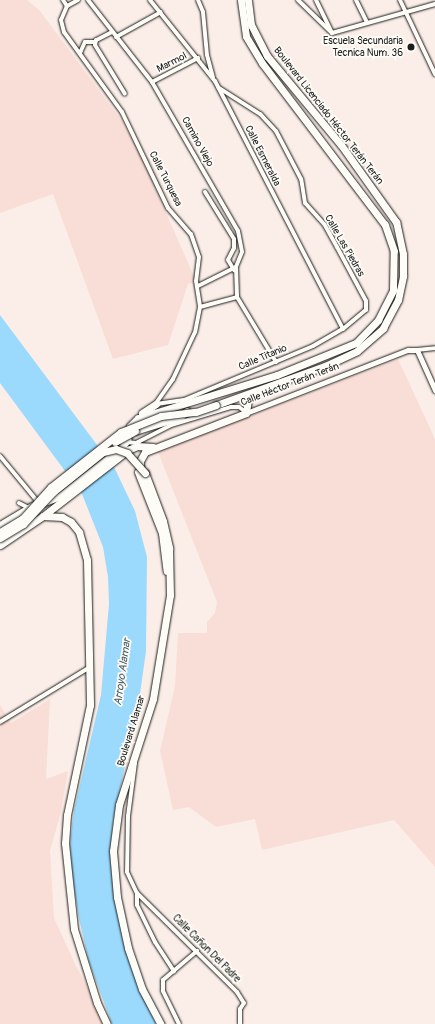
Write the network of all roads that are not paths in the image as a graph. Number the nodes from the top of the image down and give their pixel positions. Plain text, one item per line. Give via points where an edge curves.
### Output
1 (63, 0) edge
2 (78, 0) edge
3 (88, 0) edge
4 (150, 0) edge
5 (198, 0) edge
6 (241, 0) edge
7 (248, 0) edge
8 (298, 0) edge
9 (316, 0) edge
10 (356, 0) edge
11 (400, 0) edge
12 (435, 4) edge
13 (67, 6) junction
14 (161, 12) junction
15 (406, 12) junction
16 (367, 23) junction
17 (112, 32) junction
18 (332, 33) junction
19 (116, 37) junction
20 (95, 42) junction
21 (80, 53) junction
22 (198, 58) junction
23 (435, 74) edge
24 (215, 81) junction
25 (152, 82) junction
26 (219, 88) junction
27 (125, 94) dead end
28 (205, 192) dead end
29 (235, 269) junction
30 (198, 286) junction
31 (237, 297) junction
32 (200, 307) junction
33 (367, 307) joint
34 (344, 329) junction
35 (435, 348) edge
36 (417, 350) junction
37 (276, 362) junction
38 (282, 381) junction
39 (435, 390) edge
40 (198, 401) junction
41 (156, 404) junction
42 (149, 413) junction
43 (246, 413) junction
44 (126, 442) junction
45 (135, 447) junction
46 (153, 447) junction
47 (103, 452) junction
48 (122, 454) junction
49 (0, 456) edge
50 (114, 456) junction
51 (142, 474) junction
52 (71, 491) junction
53 (32, 496) junction
54 (20, 503) dead end
55 (39, 504) junction
56 (30, 508) junction
57 (43, 516) junction
58 (0, 525) edge
59 (0, 532) edge
60 (0, 538) edge
61 (0, 545) edge
62 (90, 667) junction
63 (0, 722) edge
64 (135, 759) junction
65 (138, 893) junction
66 (197, 951) junction
67 (174, 971) junction
68 (107, 1024) edge
69 (161, 1024) edge
70 (178, 1024) edge
71 (240, 1024) edge

1 - 13 street
2 - 13 street
3 - 17 street, Camino Viejo
4 - 14 street, Calle Esmeralda
5 - 24 street via 203,12 207,55
6 - 40 main road, Boulevard Licenciado Héctor Terán Terán via 246,36 262,63 385,225 394,251 393,290 383,311 356,343 277,375
7 - 38 main road, Boulevard Licenciado Héctor Terán Terán via 251,25 268,56 341,145 396,222 403,254 398,300 383,328 357,351
8 - 18 street
9 - 18 street
10 - 16 street
11 - 15 street
12 - 15 street
13 - 21 street, Calle Turquesa via 62,26
14 - 19 street
14 - 22 street, Calle Esmeralda
15 - 16 street
15 - 23 street
16 - 18 street
17 - 19 street, Camino Viejo
17 - 20 street
19 - 25 street, Camino Viejo
20 - 21 street via 85,42
20 - 27 street
21 - 30 street, Calle Turquesa via 122,112 168,208 191,234 199,257 196,281
22 - 24 street, Calle Esmeralda
22 - 25 street, Marmol
24 - 26 street, Calle Esmeralda
25 - 29 street, Camino Viejo via 238,231 242,252
26 - 33 street, Calle Las Piedras via 260,114 276,131 301,179 305,203 327,230
26 - 34 street, Calle Esmeralda
28 - 29 street via 234,239 234,248 228,260
29 - 30 street
29 - 31 street
30 - 32 street, Calle Turquesa
31 - 32 street
31 - 37 street
32 - 41 street, Calle Turquesa via 190,344
33 - 34 street, Calle Titanio via 365,314
34 - 37 street, Calle Titanio
35 - 36 street, Calle Héctor Terán Terán
36 - 39 street
36 - 43 street, Calle Héctor Terán Terán via 402,351
37 - 41 street, Calle Titanio via 184,400
38 - 43 main road via 278,386 249,396
38 - 59 main road, Boulevard Licenciado Héctor Terán Terán, bridge via 196,412 161,416 120,432 51,487 22,519
40 - 42 main road, Boulevard Licenciado Héctor Terán Terán
40 - 47 main road, Boulevard Licenciado Héctor Terán Terán, bridge via 180,417 135,431
41 - 42 street, Calle Turquesa
41 - 44 main road via 129,421 124,434
42 - 44 main road, Boulevard Licenciado Héctor Terán Terán via 131,423
43 - 44 street via 239,407 231,407 171,425 136,443
43 - 46 main road, Calle Héctor Terán Terán
44 - 45 main road
44 - 50 main road, Boulevard Licenciado Héctor Terán Terán
45 - 46 main road, Calle Héctor Terán Terán
45 - 48 main road, Boulevard Licenciado Héctor Terán Terán
46 - 51 main road via 142,456
47 - 51 main road, bridge via 116,449 127,453
47 - 60 main road, Boulevard Licenciado Héctor Terán Terán, bridge via 53,492 23,524
48 - 50 main road, Boulevard Licenciado Héctor Terán Terán
48 - 51 main road
49 - 53 street
50 - 52 main road, Boulevard Licenciado Héctor Terán Terán
51 - 64 main road, Boulevard Alamar via 156,499 169,548 171,571 168,611 153,699
52 - 55 main road, Boulevard Licenciado Héctor Terán Terán
52 - 57 main road, Boulevard Licenciado Héctor Terán Terán
53 - 55 street
53 - 56 street
54 - 56 street
55 - 56 main road, Boulevard Licenciado Héctor Terán Terán
56 - 58 main road, Boulevard Licenciado Héctor Terán Terán
57 - 61 main road, Boulevard Licenciado Héctor Terán Terán
57 - 62 main road via 62,517 71,522 83,543 90,586
62 - 63 street
62 - 68 main road via 88,722 67,815 65,843 74,929
64 - 65 street, Calle Cañon Del Padre via 128,816 126,866 129,879
64 - 69 main road, Boulevard Alamar via 116,817 113,851 117,897 136,974
65 - 66 street, Calle Cañon Del Padre
65 - 67 street, Calle Cañon Del Padre via 137,905 155,942
66 - 67 street
66 - 71 street, Calle Cañon Del Padre via 244,1003 240,1009
67 - 70 street via 163,980 162,986

